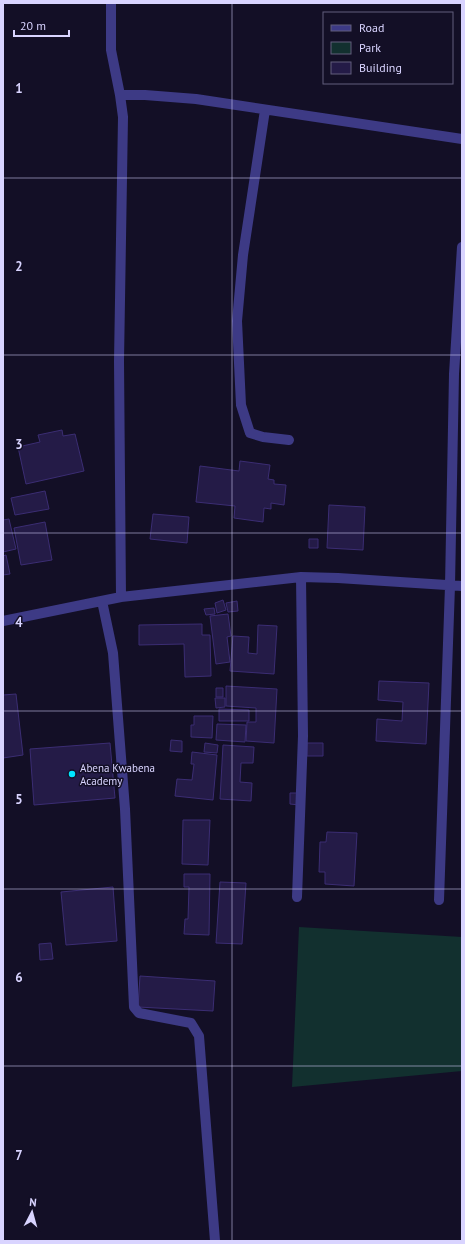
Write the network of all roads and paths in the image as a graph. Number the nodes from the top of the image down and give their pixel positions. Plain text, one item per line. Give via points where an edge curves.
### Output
1 (111, 3) edge
2 (120, 95) junction
3 (265, 110) junction
4 (462, 139) edge
5 (462, 247) edge
6 (289, 440) dead end
7 (301, 577) junction
8 (450, 586) junction
9 (462, 586) edge
10 (121, 597) junction
11 (102, 601) junction
12 (3, 621) edge
13 (297, 897) dead end
14 (439, 900) dead end
15 (215, 1241) edge

1 - 2 street via 111,50
2 - 3 street via 196,99
2 - 10 street via 123,117 119,361
3 - 4 street
3 - 6 street via 243,255 237,321 241,406 250,433
5 - 8 street via 454,374
7 - 8 street
7 - 10 street
7 - 13 street via 303,736
8 - 9 street
8 - 14 street
10 - 11 street
11 - 12 street
11 - 15 street via 113,653 120,738 134,1007 139,1013 191,1023 199,1036

